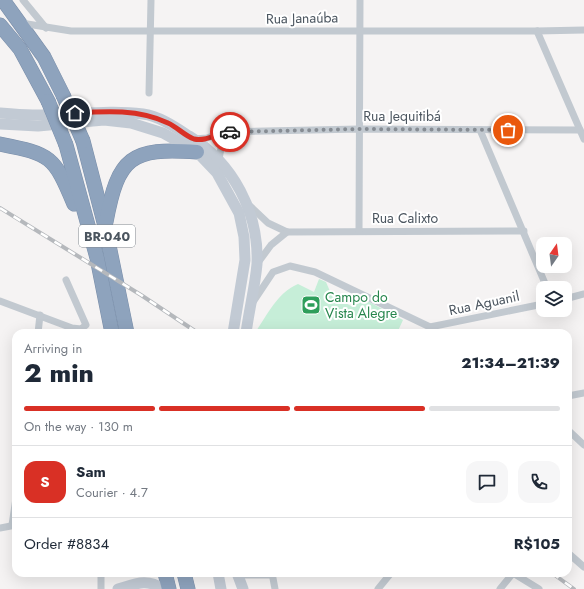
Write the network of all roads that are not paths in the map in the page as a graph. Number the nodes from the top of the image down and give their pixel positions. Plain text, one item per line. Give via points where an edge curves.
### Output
1 (3, 0) edge
2 (22, 0) edge
3 (151, 0) edge
4 (360, 0) edge
5 (21, 23) junction
6 (0, 25) edge
7 (46, 28) junction
8 (150, 30) junction
9 (360, 30) junction
10 (584, 30) edge
11 (537, 32) junction
12 (0, 33) edge
13 (20, 49) junction
14 (149, 93) dead end
15 (0, 113) edge
16 (0, 124) edge
17 (360, 129) junction
18 (480, 130) junction
19 (580, 130) junction
20 (224, 132) junction
21 (584, 139) edge
22 (0, 144) edge
23 (195, 145) junction
24 (219, 159) junction
25 (248, 204) junction
26 (105, 226) junction
27 (359, 231) junction
28 (524, 231) junction
29 (287, 232) junction
30 (97, 258) junction
31 (256, 264) junction
32 (66, 280) dead end
33 (544, 281) edge
34 (584, 294) edge
35 (572, 297) edge
36 (0, 301) edge
37 (536, 305) edge
38 (250, 307) junction
39 (40, 315) junction
40 (430, 327) junction
41 (38, 329) edge
42 (76, 329) edge
43 (82, 329) edge
44 (111, 329) edge
45 (126, 329) edge
46 (234, 329) edge
47 (247, 329) edge
48 (433, 329) edge
49 (584, 393) edge
50 (572, 395) edge
51 (572, 434) edge
52 (584, 445) edge
53 (12, 525) edge
54 (0, 528) edge
55 (572, 556) edge
56 (584, 567) edge
57 (101, 577) edge
58 (166, 577) edge
59 (185, 577) edge
60 (219, 577) edge
61 (239, 577) edge
62 (273, 577) edge
63 (388, 577) edge
64 (510, 577) edge
65 (520, 577) edge
66 (144, 581) edge
67 (101, 589) edge
68 (118, 589) edge
69 (163, 589) edge
70 (169, 589) edge
71 (188, 589) edge
72 (221, 589) edge
73 (243, 589) edge
74 (275, 589) edge
75 (378, 589) edge
76 (500, 589) edge
77 (539, 589) edge

1 - 5 highway, BR-040
2 - 7 street
3 - 8 street
4 - 9 street
5 - 7 street, Rua Janaúba
5 - 26 highway, BR-040, bridge via 44,57 83,141
6 - 13 highway, BR-040
7 - 8 street, Rua Janaúba via 71,31
8 - 9 street, Rua Janaúba
8 - 14 street
9 - 11 street, Rua Janaúba
9 - 17 street
10 - 11 street, Rua Janaúba
11 - 19 street
12 - 13 highway
13 - 30 highway, BR-040, bridge via 48,101 66,145
15 - 23 main road via 34,116 102,111 144,114 168,123
16 - 23 main road via 38,126 104,120 131,123
17 - 18 street, Rua Jequitibá
17 - 20 street, Rua Jequitibá
17 - 27 street
18 - 19 street, Rua Jequitibá
18 - 28 street
19 - 21 street
20 - 23 street, Rua Jequitibá
20 - 24 street
22 - 30 highway via 32,150 51,160 62,175
23 - 24 main road
23 - 26 highway via 146,153 131,161 120,174 114,187
23 - 46 main road via 217,173 239,213 245,260
24 - 25 main road
25 - 29 street, Rua Calixto via 268,223
25 - 31 main road via 253,223
26 - 45 highway, BR-040
27 - 28 street, Rua Calixto
27 - 29 street, Rua Calixto
28 - 33 street
29 - 31 street via 271,245
30 - 44 highway, BR-040
31 - 38 main road
32 - 43 street via 86,325
34 - 35 street
36 - 39 street
37 - 40 street, Rua Aguanil
38 - 40 street via 273,272 290,266 315,272
38 - 47 main road
39 - 41 street
39 - 42 street
40 - 48 street
49 - 50 street
51 - 52 street
53 - 54 street
55 - 56 street
57 - 67 street
58 - 70 highway
59 - 71 highway
60 - 72 main road
61 - 73 main road
62 - 74 street
63 - 75 street
64 - 76 street
65 - 77 street
66 - 68 main road
66 - 69 main road

